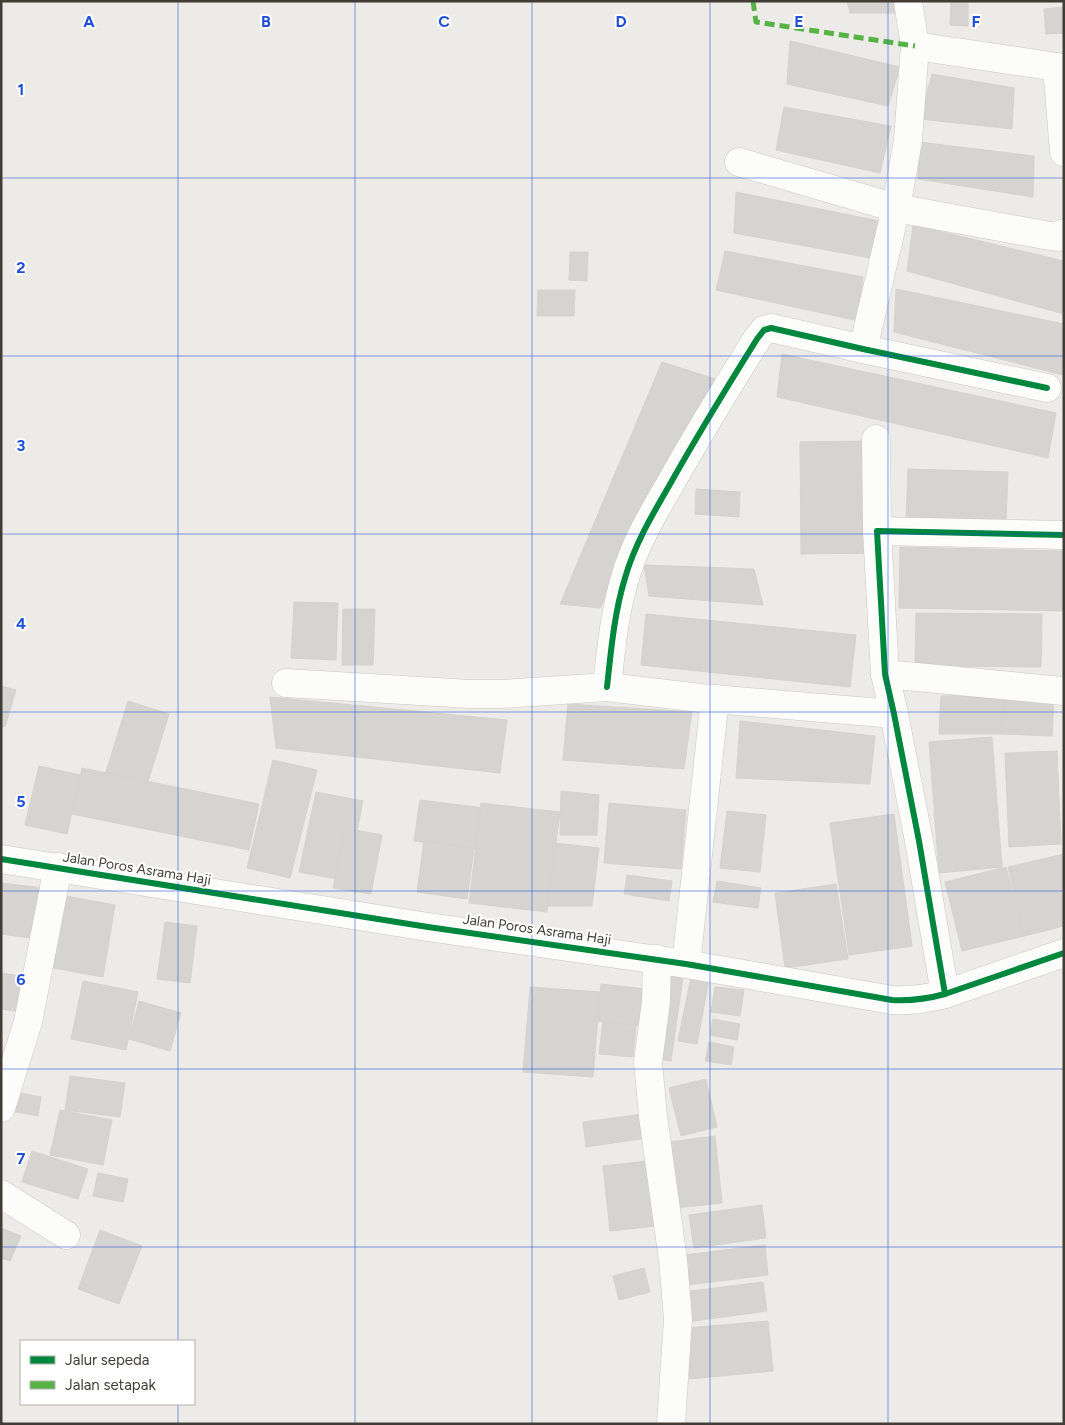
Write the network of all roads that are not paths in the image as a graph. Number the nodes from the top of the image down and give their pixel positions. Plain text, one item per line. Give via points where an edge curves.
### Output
1 (908, 1) edge
2 (915, 46) junction
3 (1060, 68) edge
4 (1064, 152) edge
5 (739, 162) dead end
6 (896, 208) junction
7 (1064, 234) edge
8 (862, 349) junction
9 (1047, 388) dead end
10 (876, 440) dead end
11 (876, 530) junction
12 (1064, 535) edge
13 (885, 674) junction
14 (286, 683) dead end
15 (607, 687) junction
16 (1064, 691) edge
17 (715, 699) junction
18 (894, 714) junction
19 (1, 859) edge
20 (58, 867) junction
21 (1064, 954) edge
22 (658, 959) junction
23 (686, 964) junction
24 (945, 994) junction
25 (1, 1108) edge
26 (1, 1194) edge
27 (66, 1235) dead end
28 (672, 1424) edge

1 - 2 street
2 - 3 street
2 - 6 street via 908,140
3 - 4 street
5 - 6 street
6 - 7 street via 1050,236
6 - 8 street
8 - 9 street
8 - 15 street via 771,328 764,330 757,339 689,450 631,560 613,629
10 - 11 street
11 - 12 street
11 - 13 street
13 - 16 street
13 - 18 street
14 - 15 street via 470,694
15 - 17 street
17 - 18 street
17 - 23 street
18 - 24 street
19 - 20 street, Jalan Poros Asrama Haji
20 - 22 street, Jalan Poros Asrama Haji via 428,927
20 - 25 street via 28,1022
21 - 24 street, Jalan Poros Asrama Haji
22 - 23 street, Jalan Poros Asrama Haji
22 - 28 street via 648,1062 678,1319
23 - 24 street, Jalan Poros Asrama Haji via 892,1000 910,1001
26 - 27 street

